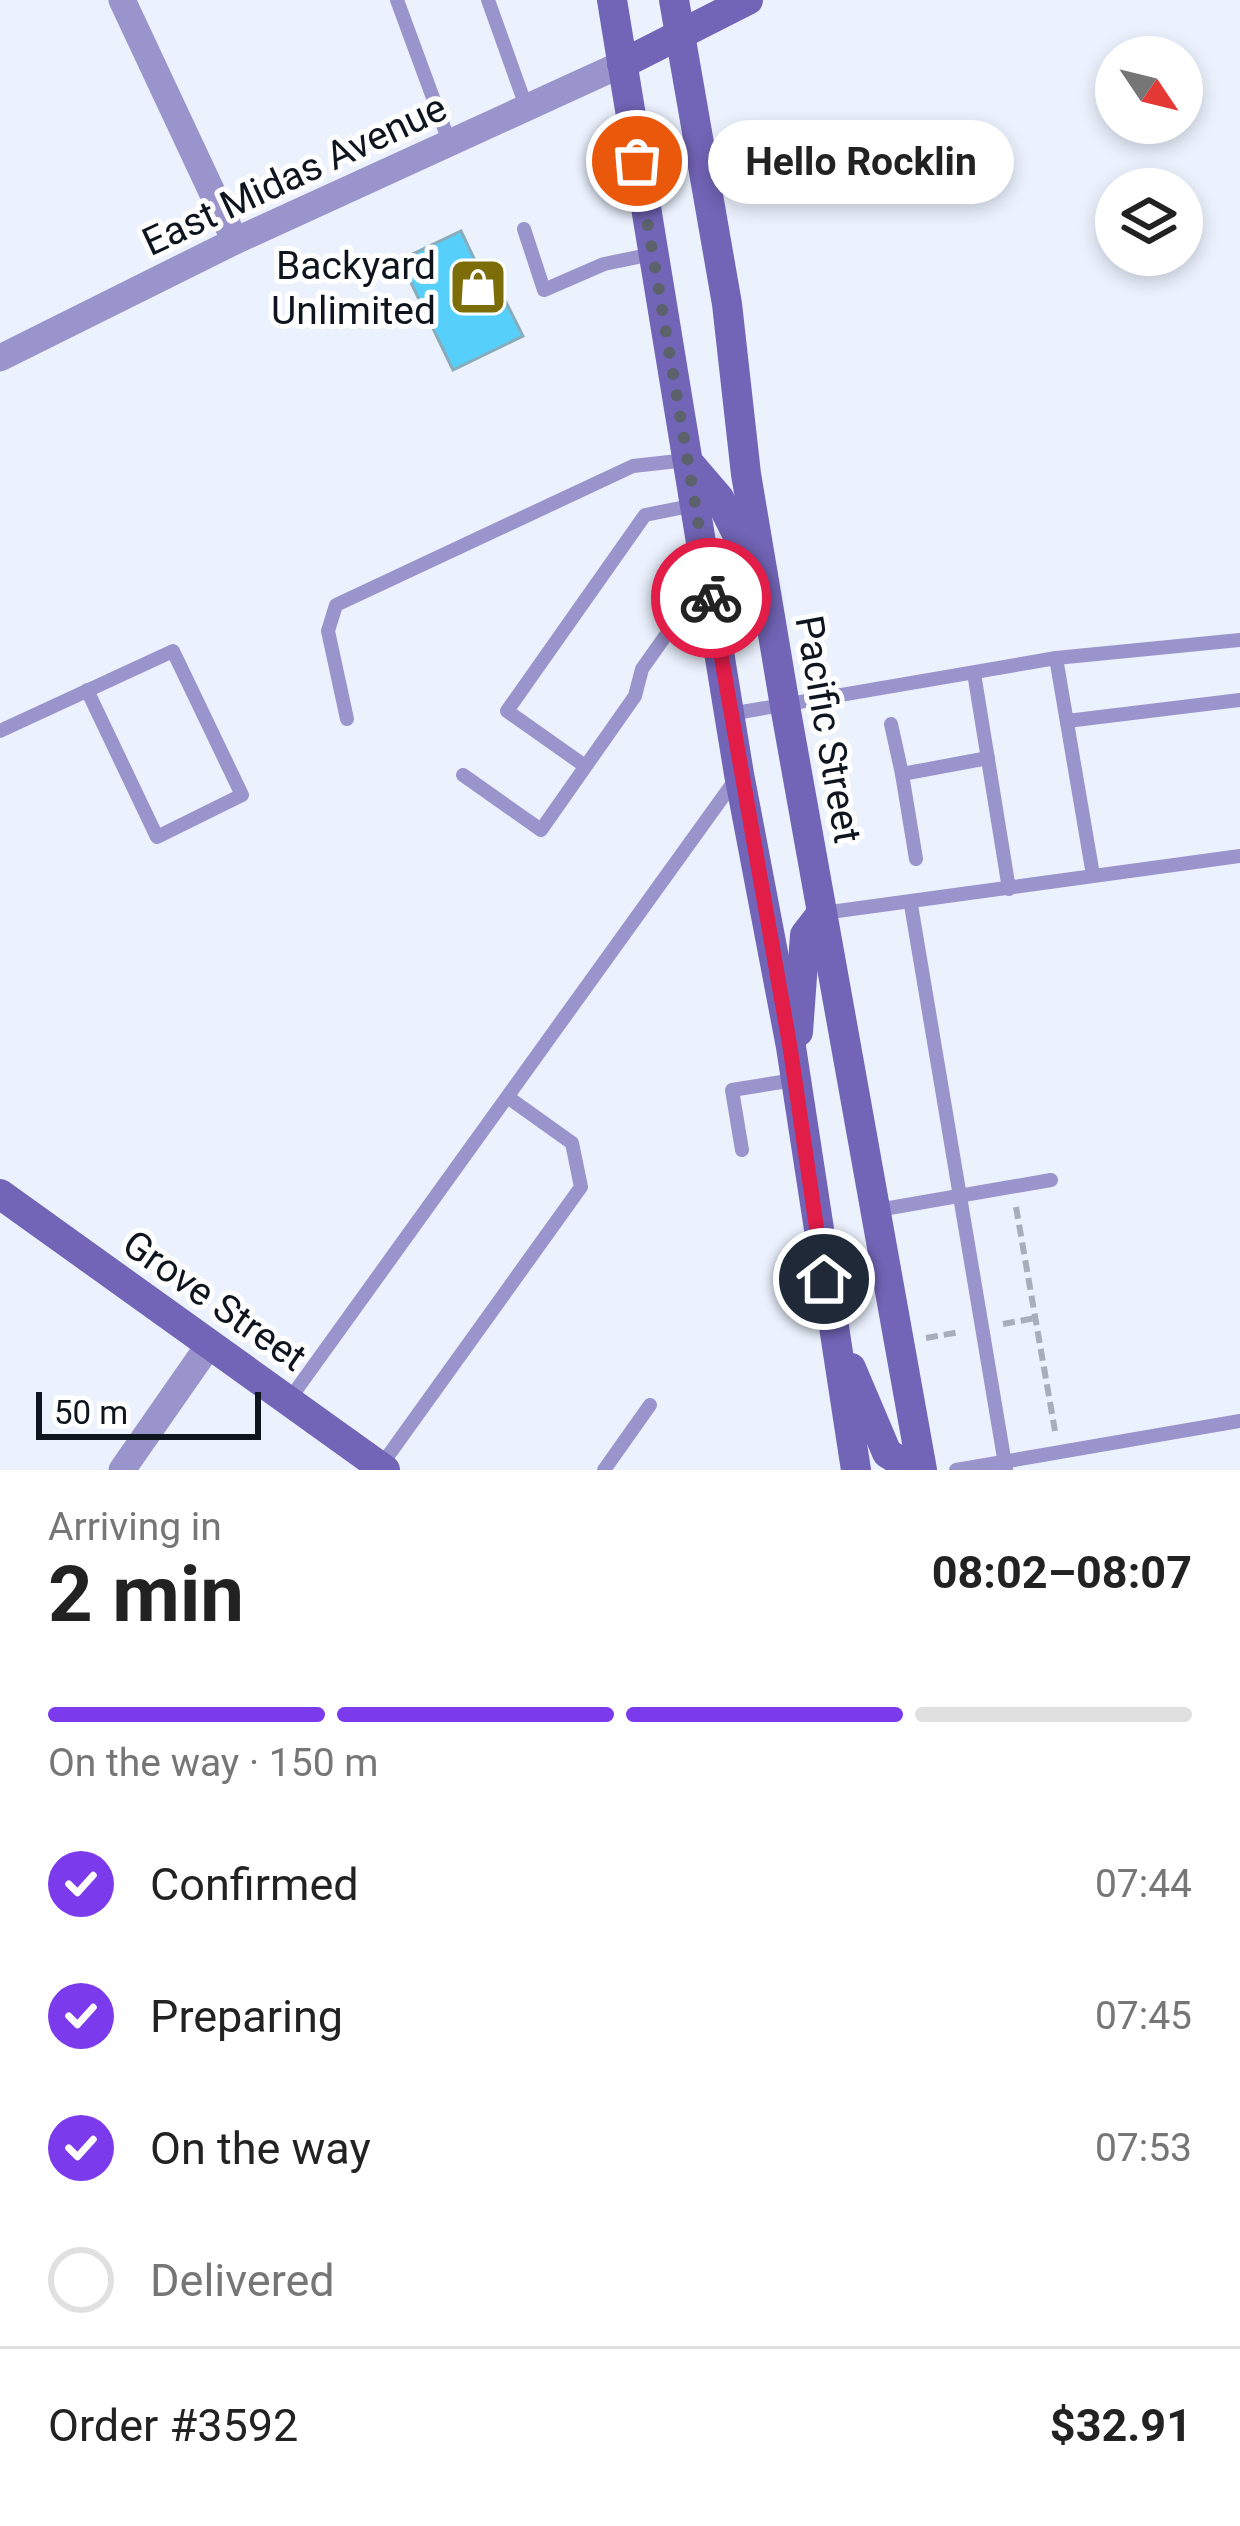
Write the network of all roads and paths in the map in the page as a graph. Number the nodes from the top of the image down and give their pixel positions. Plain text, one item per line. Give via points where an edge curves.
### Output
1 (122, 0) edge
2 (397, 0) edge
3 (488, 0) edge
4 (612, 0) edge
5 (674, 0) edge
6 (748, 0) edge
7 (678, 36) junction
8 (622, 64) junction
9 (527, 109) junction
10 (450, 144) junction
11 (524, 229) dead end
12 (235, 241) junction
13 (654, 254) junction
14 (0, 358) edge
15 (687, 460) junction
16 (695, 506) junction
17 (766, 590) junction
18 (715, 618) junction
19 (1240, 640) edge
20 (1056, 658) junction
21 (974, 673) junction
22 (87, 691) junction
23 (1240, 700) edge
24 (785, 706) junction
25 (730, 714) junction
26 (346, 719) dead end
27 (1066, 721) junction
28 (891, 724) dead end
29 (0, 731) edge
30 (988, 758) junction
31 (585, 766) junction
32 (739, 774) junction
33 (902, 774) junction
34 (463, 775) dead end
35 (1240, 856) edge
36 (916, 859) dead end
37 (1093, 875) junction
38 (1009, 889) junction
39 (911, 904) junction
40 (822, 913) junction
41 (790, 1047) junction
42 (794, 1079) junction
43 (509, 1098) junction
44 (742, 1150) dead end
45 (1052, 1180) dead end
46 (1012, 1188) junction
47 (0, 1194) edge
48 (960, 1197) junction
49 (878, 1210) junction
50 (830, 1318) junction
51 (209, 1345) junction
52 (289, 1400) junction
53 (650, 1405) dead end
54 (1240, 1420) edge
55 (1058, 1452) junction
56 (1006, 1466) edge
57 (382, 1468) edge
58 (122, 1470) edge
59 (604, 1470) edge
60 (856, 1470) edge
61 (918, 1470) edge
62 (956, 1470) edge

1 - 12 street
2 - 10 lane
3 - 9 lane
4 - 8 main road
5 - 7 main road, Pacific Street
6 - 7 main road
7 - 8 main road
7 - 17 main road, Pacific Street via 727,304
8 - 9 street, East Midas Avenue
8 - 13 main road
9 - 10 street, East Midas Avenue
10 - 12 street, East Midas Avenue
11 - 13 lane via 544,290 604,264
12 - 14 street, East Midas Avenue
13 - 15 main road
15 - 16 main road
15 - 17 main road via 719,498
15 - 26 lane via 633,466 336,605 328,631
16 - 18 main road
16 - 31 lane via 645,514 507,711
17 - 24 main road, Pacific Street
18 - 25 main road
18 - 31 lane via 671,628
19 - 20 lane
20 - 21 lane
20 - 27 lane
21 - 24 lane
21 - 30 lane
22 - 22 lane via 173,651 242,796 157,837
22 - 29 lane
23 - 27 lane
24 - 25 lane
24 - 40 main road, Pacific Street
25 - 32 main road
27 - 37 lane
28 - 33 lane
30 - 33 lane
30 - 38 lane
31 - 34 lane via 541,830
32 - 41 main road
32 - 43 lane
33 - 36 lane
35 - 37 lane
37 - 38 lane
38 - 39 lane
39 - 40 lane
39 - 48 lane
40 - 41 main road via 805,935 801,1025
40 - 49 main road, Pacific Street
41 - 42 main road
42 - 44 lane via 733,1090
42 - 50 main road
43 - 52 lane
43 - 57 lane via 572,1143 581,1187
45 - 46 lane
46 - 48 lane
46 - 55 path
47 - 51 main road, Grove Street
48 - 49 lane
48 - 56 lane
49 - 61 main road, Pacific Street
50 - 60 main road
50 - 61 main road via 887,1454
51 - 52 main road, Grove Street
51 - 58 street
52 - 57 main road, Grove Street
53 - 59 lane
54 - 55 lane
55 - 56 lane
56 - 62 lane

